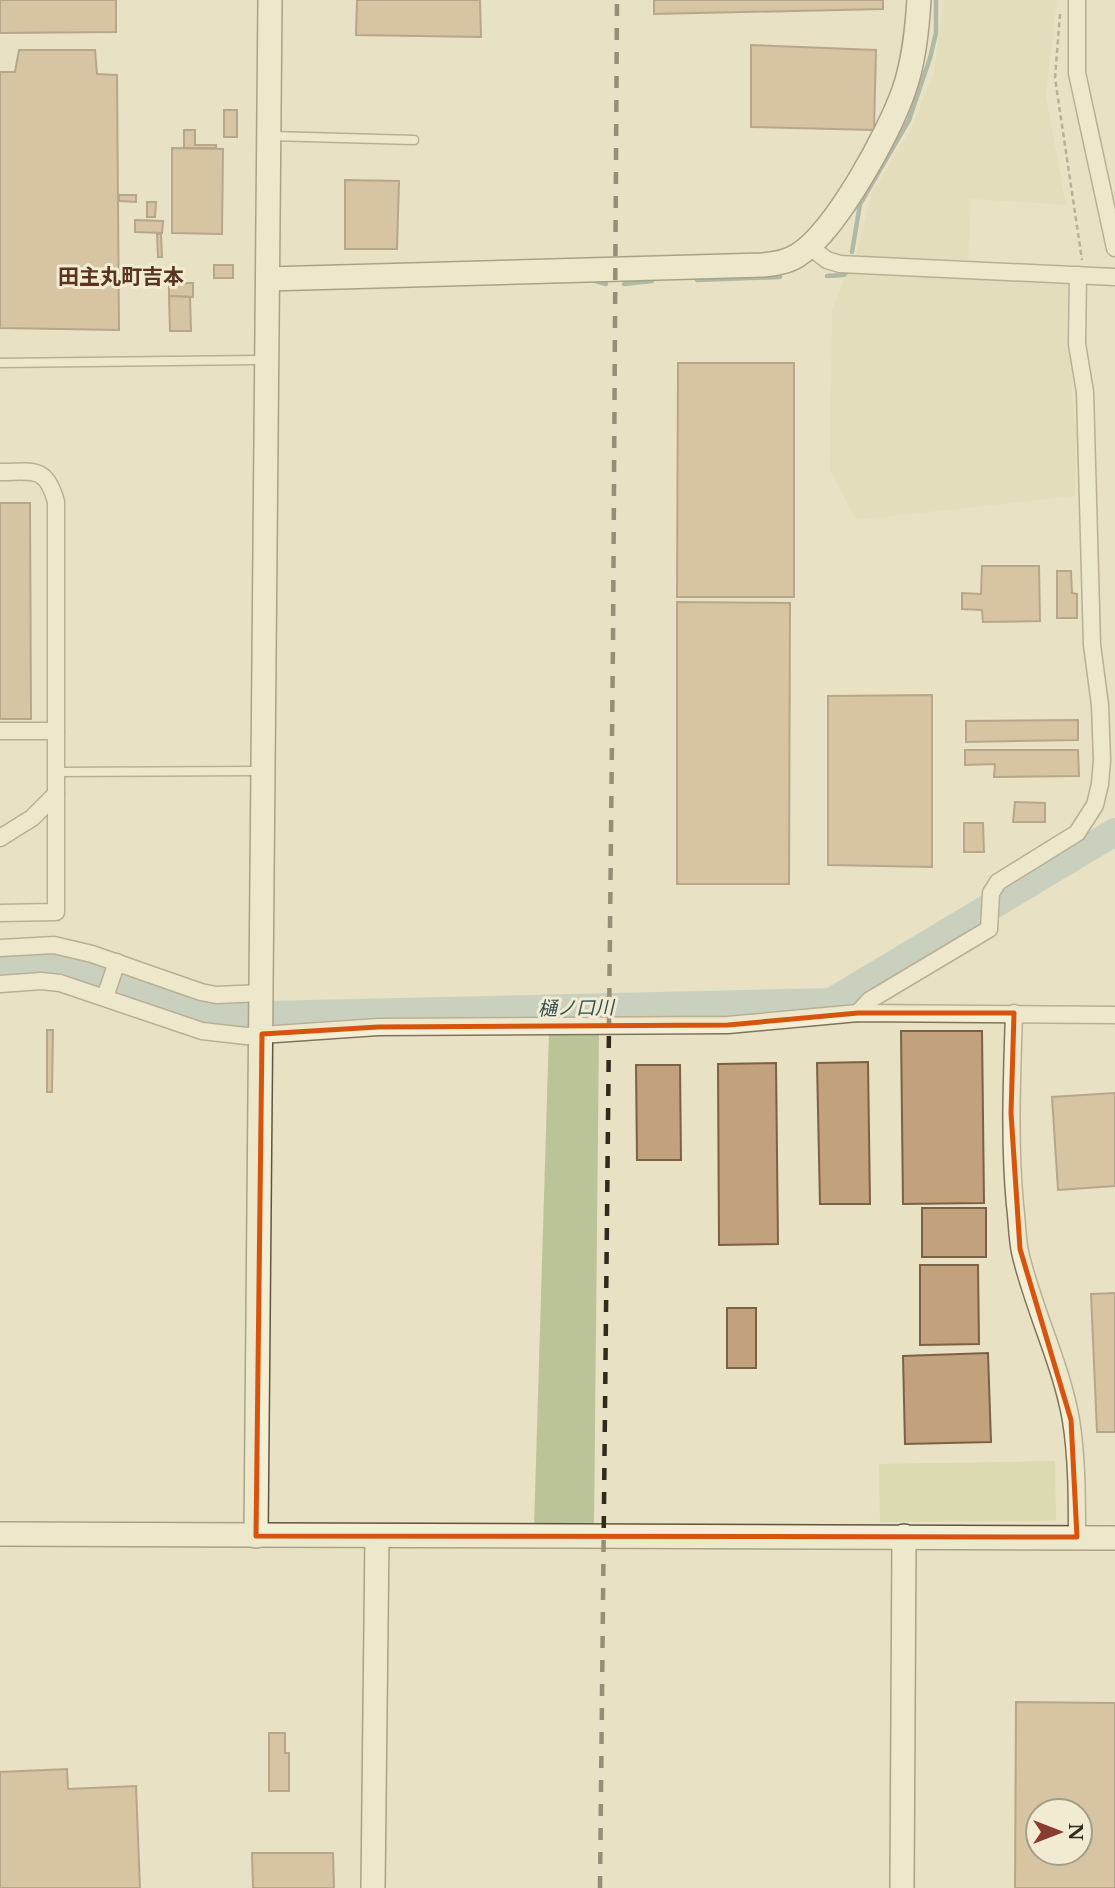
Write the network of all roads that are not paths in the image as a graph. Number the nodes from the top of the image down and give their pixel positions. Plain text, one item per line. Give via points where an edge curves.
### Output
1 (270, 0) edge
2 (919, 0) edge
3 (1077, 0) edge
4 (268, 136) junction
5 (414, 140) dead end
6 (810, 247) junction
7 (1115, 248) edge
8 (1081, 276) junction
9 (1115, 277) edge
10 (268, 279) junction
11 (267, 360) junction
12 (0, 363) edge
13 (0, 472) edge
14 (0, 731) edge
15 (56, 731) junction
16 (263, 771) junction
17 (56, 772) junction
18 (56, 794) junction
19 (0, 838) edge
20 (0, 913) edge
21 (0, 948) edge
22 (116, 964) junction
23 (0, 984) edge
24 (106, 993) junction
25 (262, 997) junction
26 (858, 1013) junction
27 (1014, 1013) junction
28 (1115, 1015) edge
29 (262, 1031) junction
30 (0, 1534) edge
31 (256, 1536) junction
32 (377, 1536) junction
33 (904, 1536) junction
34 (1077, 1537) junction
35 (1115, 1538) edge
36 (373, 1888) edge
37 (902, 1888) edge

1 - 4 street
2 - 6 street via 912,61 893,118 839,210
3 - 7 street via 1077,73
4 - 5 lane
4 - 10 street
6 - 8 street via 840,264
6 - 10 street via 796,257 762,265
8 - 9 street
8 - 26 street via 1077,344 1085,392 1092,645 1102,760 1095,805 1077,833 998,882 991,893 989,929 870,1000
10 - 11 street
11 - 12 lane
11 - 16 street
13 - 15 street via 37,472 51,482 56,502
14 - 15 street
15 - 17 street
16 - 17 lane
16 - 25 street
17 - 18 street
18 - 19 street via 32,818
18 - 20 street via 56,912
21 - 22 street via 54,945
22 - 24 street
22 - 25 street via 201,992
23 - 24 street via 41,981
24 - 29 street via 202,1031 221,1035
25 - 29 street
26 - 27 street
26 - 29 street via 728,1025
27 - 28 street
27 - 34 street via 1011,1113 1020,1249 1071,1420
29 - 31 street
30 - 31 street
31 - 32 street
32 - 33 street
32 - 36 street
33 - 34 street
33 - 37 street
34 - 35 street

